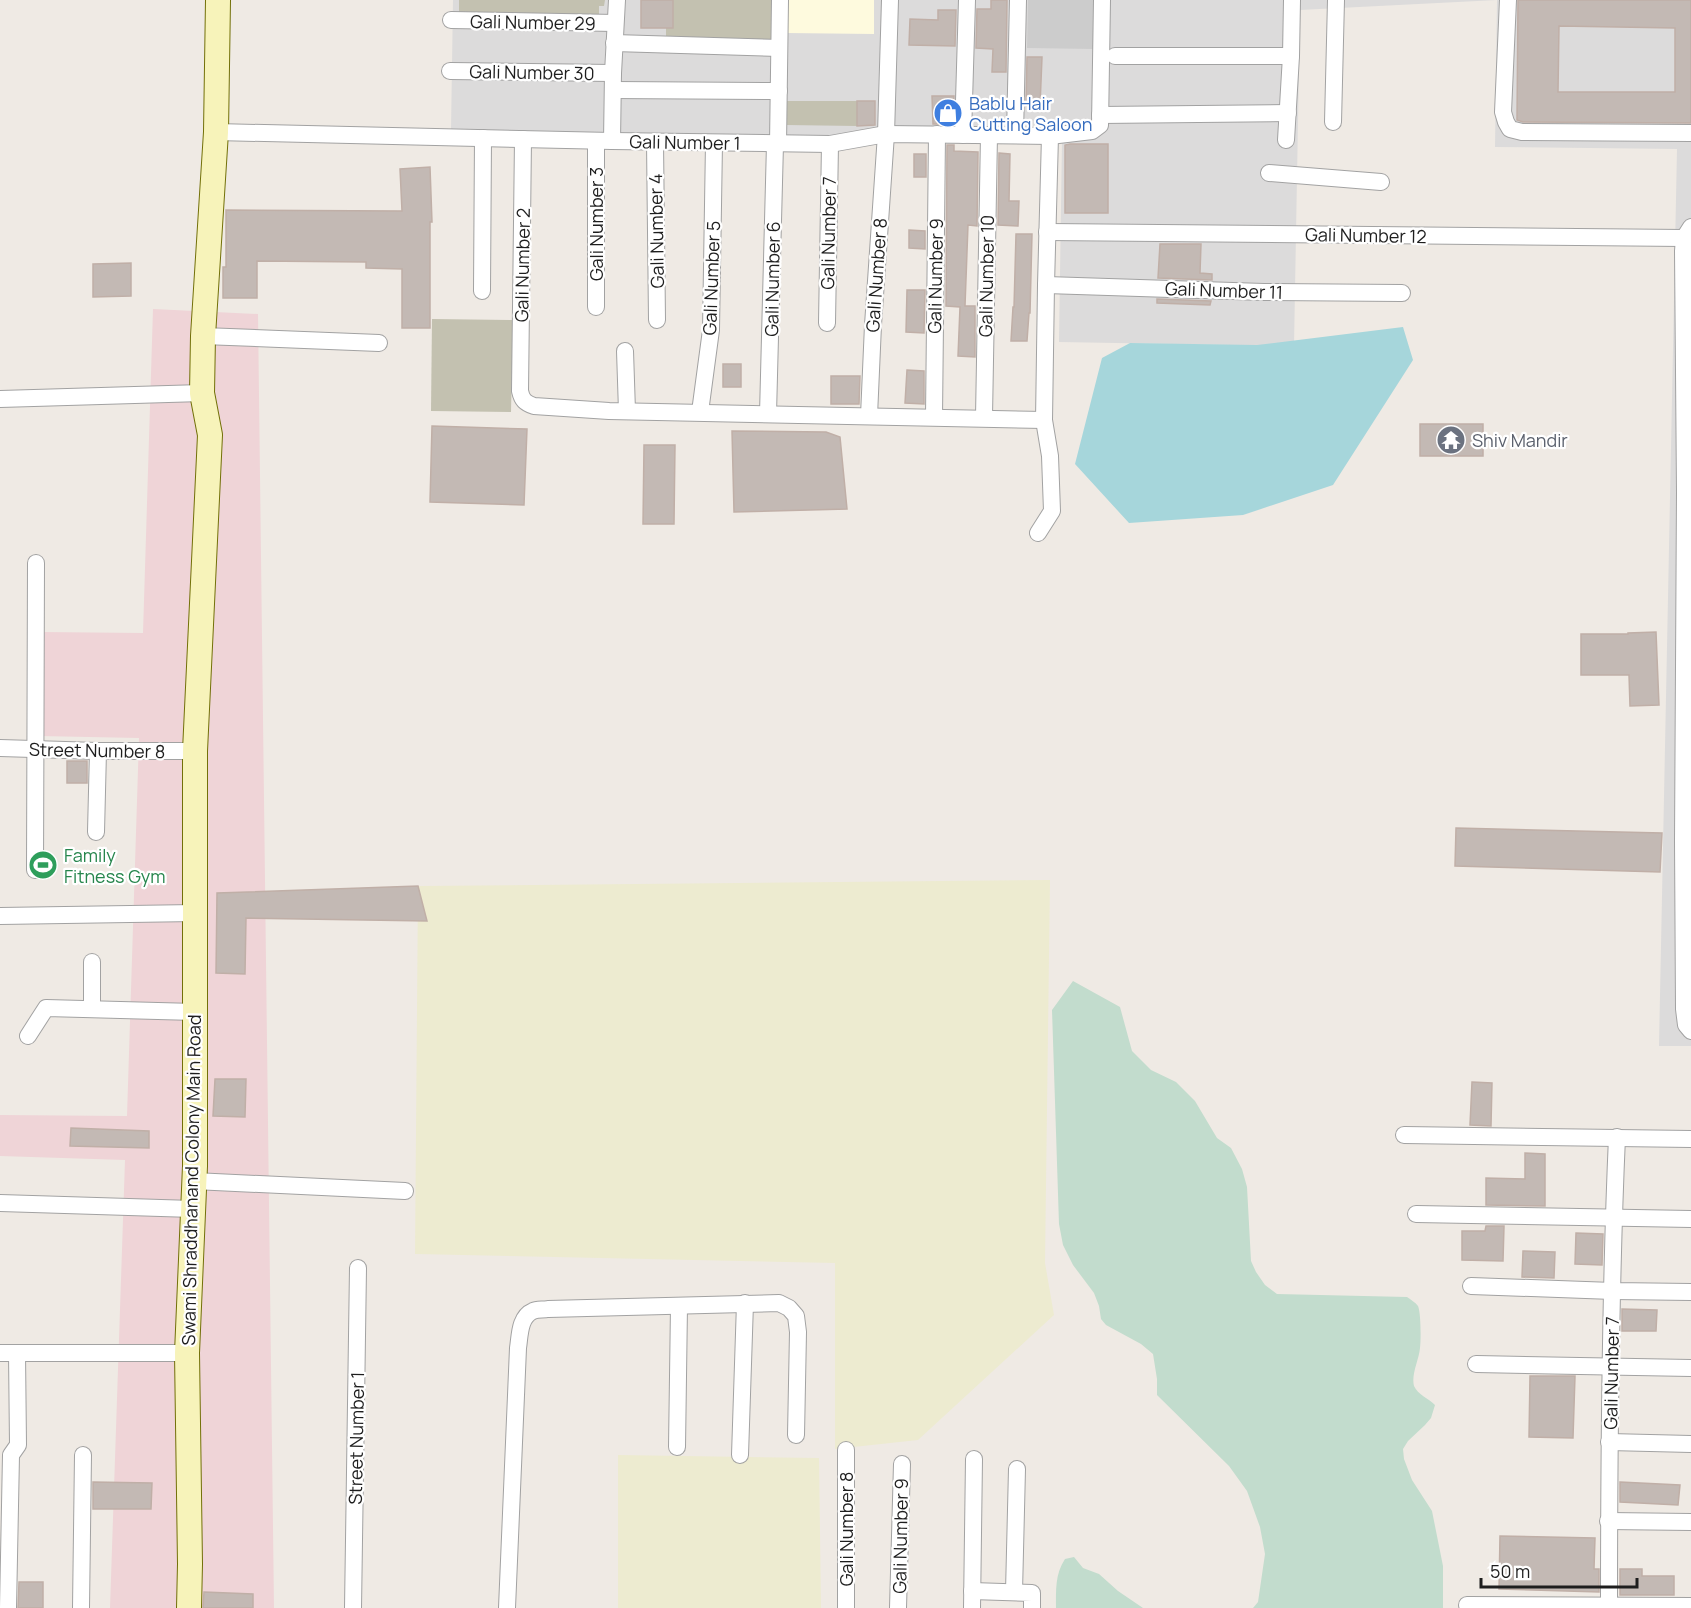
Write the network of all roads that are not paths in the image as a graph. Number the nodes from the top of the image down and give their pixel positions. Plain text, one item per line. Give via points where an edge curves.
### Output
1 (218, 0) edge
2 (616, 0) edge
3 (780, 0) edge
4 (890, 0) edge
5 (967, 0) edge
6 (1018, 0) edge
7 (1102, 0) edge
8 (1292, 0) edge
9 (1336, 0) edge
10 (1508, 0) edge
11 (451, 20) dead end
12 (615, 23) junction
13 (614, 44) junction
14 (780, 48) junction
15 (1115, 56) dead end
16 (1291, 56) junction
17 (450, 71) dead end
18 (613, 82) junction
19 (779, 91) junction
20 (1287, 113) junction
21 (1100, 115) junction
22 (1333, 122) dead end
23 (216, 132) junction
24 (1691, 133) edge
25 (886, 134) junction
26 (937, 134) junction
27 (963, 135) junction
28 (989, 135) junction
29 (1015, 135) junction
30 (1050, 136) junction
31 (483, 138) junction
32 (524, 139) junction
33 (1286, 140) dead end
34 (604, 141) junction
35 (655, 142) junction
36 (714, 143) junction
37 (776, 144) junction
38 (830, 144) junction
39 (1269, 173) dead end
40 (1380, 182) dead end
41 (1047, 232) junction
42 (1687, 232) edge
43 (1046, 285) junction
44 (482, 291) dead end
45 (1402, 293) dead end
46 (596, 307) dead end
47 (657, 320) dead end
48 (827, 322) dead end
49 (203, 336) junction
50 (378, 343) dead end
51 (625, 351) dead end
52 (202, 393) junction
53 (0, 399) edge
54 (627, 411) junction
55 (700, 412) junction
56 (768, 414) junction
57 (869, 416) junction
58 (934, 417) junction
59 (984, 417) junction
60 (1044, 420) junction
61 (1688, 423) edge
62 (1038, 533) dead end
63 (36, 563) dead end
64 (1688, 634) edge
65 (0, 748) edge
66 (34, 749) junction
67 (98, 751) junction
68 (195, 751) junction
69 (96, 832) dead end
70 (1687, 841) edge
71 (35, 870) dead end
72 (195, 913) junction
73 (0, 916) edge
74 (92, 962) dead end
75 (92, 1009) junction
76 (195, 1012) junction
77 (1691, 1031) edge
78 (28, 1036) dead end
79 (1404, 1135) dead end
80 (1617, 1137) junction
81 (1691, 1139) edge
82 (194, 1181) junction
83 (405, 1191) dead end
84 (0, 1203) edge
85 (193, 1209) junction
86 (1416, 1215) dead end
87 (1614, 1218) junction
88 (1691, 1220) edge
89 (358, 1268) dead end
90 (1471, 1286) dead end
91 (1613, 1291) junction
92 (1691, 1292) edge
93 (745, 1303) junction
94 (679, 1306) junction
95 (0, 1353) edge
96 (17, 1353) junction
97 (187, 1353) junction
98 (1476, 1364) dead end
99 (1611, 1366) junction
100 (1691, 1368) edge
101 (796, 1435) dead end
102 (1609, 1442) junction
103 (1691, 1444) edge
104 (677, 1447) dead end
105 (846, 1450) dead end
106 (83, 1455) dead end
107 (740, 1455) dead end
108 (974, 1459) dead end
109 (902, 1464) dead end
110 (1017, 1469) dead end
111 (1608, 1521) junction
112 (1691, 1522) edge
113 (1014, 1592) junction
114 (972, 1600) edge
115 (1467, 1605) dead end
116 (1691, 1605) edge
117 (1499, 1606) edge
118 (1609, 1606) edge
119 (8, 1608) edge
120 (81, 1608) edge
121 (189, 1608) edge
122 (353, 1608) edge
123 (507, 1608) edge
124 (846, 1608) edge
125 (898, 1608) edge
126 (1032, 1608) edge

1 - 23 street, Swami Shraddhanand Colony Main Road
2 - 12 street, Gali Number 3
3 - 14 street, Gali Number 6
4 - 25 street, Gali Number 8
5 - 27 street
6 - 29 street
7 - 21 street
8 - 16 street
9 - 22 street
10 - 24 street via 1503,111 1510,129
11 - 12 street, Gali Number 29
12 - 13 street, Gali Number 3
13 - 14 street
13 - 18 street, Gali Number 3
14 - 19 street, Gali Number 6
15 - 16 street
16 - 20 street
17 - 18 street, Gali Number 30
18 - 19 street
18 - 34 street, Gali Number 3
19 - 37 street, Gali Number 6
20 - 21 street
20 - 33 street
21 - 30 street, Gali Number 1 via 1100,125 1092,131
23 - 31 street, Gali Number 1
23 - 49 street, Swami Shraddhanand Colony Main Road
25 - 26 street, Gali Number 1
25 - 38 street, Gali Number 1
25 - 57 street, Gali Number 8
26 - 27 street, Gali Number 1
26 - 58 street, Gali Number 9
27 - 28 street, Gali Number 1
28 - 29 street, Gali Number 1
28 - 59 street, Gali Number 10
29 - 30 street, Gali Number 1
30 - 41 street
31 - 32 street, Gali Number 1
31 - 44 street
32 - 34 street, Gali Number 1
32 - 54 street, Gali Number 2 via 522,398 534,406
34 - 35 street, Gali Number 1
34 - 46 street, Gali Number 3
35 - 36 street, Gali Number 1
35 - 47 street, Gali Number 4
36 - 37 street, Gali Number 1
36 - 55 street, Gali Number 5 via 711,330
37 - 38 street, Gali Number 1
37 - 56 street, Gali Number 6
38 - 48 street, Gali Number 7
39 - 40 street
41 - 42 street, Gali Number 12
41 - 43 street
42 - 61 street
43 - 45 street, Gali Number 11
43 - 60 street
49 - 50 street
49 - 52 street, Swami Shraddhanand Colony Main Road
51 - 54 street
52 - 53 street
52 - 68 street, Swami Shraddhanand Colony Main Road via 210,435
54 - 55 street
55 - 56 street
56 - 57 street
57 - 58 street
58 - 59 street
59 - 60 street
60 - 62 street via 1052,511
61 - 64 street
63 - 66 street
64 - 70 street
65 - 66 street, Street Number 8
66 - 67 street, Street Number 8
66 - 71 street
67 - 68 street, Street Number 8
67 - 69 street
68 - 72 street, Swami Shraddhanand Colony Main Road
70 - 77 street via 1684,1009
72 - 73 street
72 - 76 street, Swami Shraddhanand Colony Main Road
74 - 75 street
75 - 76 street
75 - 78 street via 46,1008
76 - 82 street, Swami Shraddhanand Colony Main Road
79 - 80 street
80 - 81 street
80 - 87 street, Gali Number 7
82 - 83 street
82 - 85 street, Swami Shraddhanand Colony Main Road
84 - 85 street
85 - 97 street, Swami Shraddhanand Colony Main Road
86 - 87 street
87 - 88 street
87 - 91 street, Gali Number 7
89 - 122 street, Street Number 1
90 - 91 street
91 - 92 street
91 - 99 street, Gali Number 7
93 - 94 street
93 - 101 street via 778,1303 796,1316
93 - 107 street
94 - 104 street
94 - 123 street via 548,1309 532,1311 524,1319 518,1348
95 - 96 street
96 - 97 street
96 - 119 street via 18,1445 12,1455
97 - 121 street, Swami Shraddhanand Colony Main Road
98 - 99 street
99 - 100 street
99 - 102 street, Gali Number 7
102 - 103 street
102 - 111 street, Gali Number 7
105 - 124 street, Gali Number 8
106 - 120 street
108 - 114 street
109 - 125 street, Gali Number 9
110 - 113 street
111 - 112 street
111 - 118 street, Gali Number 7
113 - 114 street
113 - 126 street via 1032,1593
115 - 117 street
116 - 118 street
117 - 118 street

